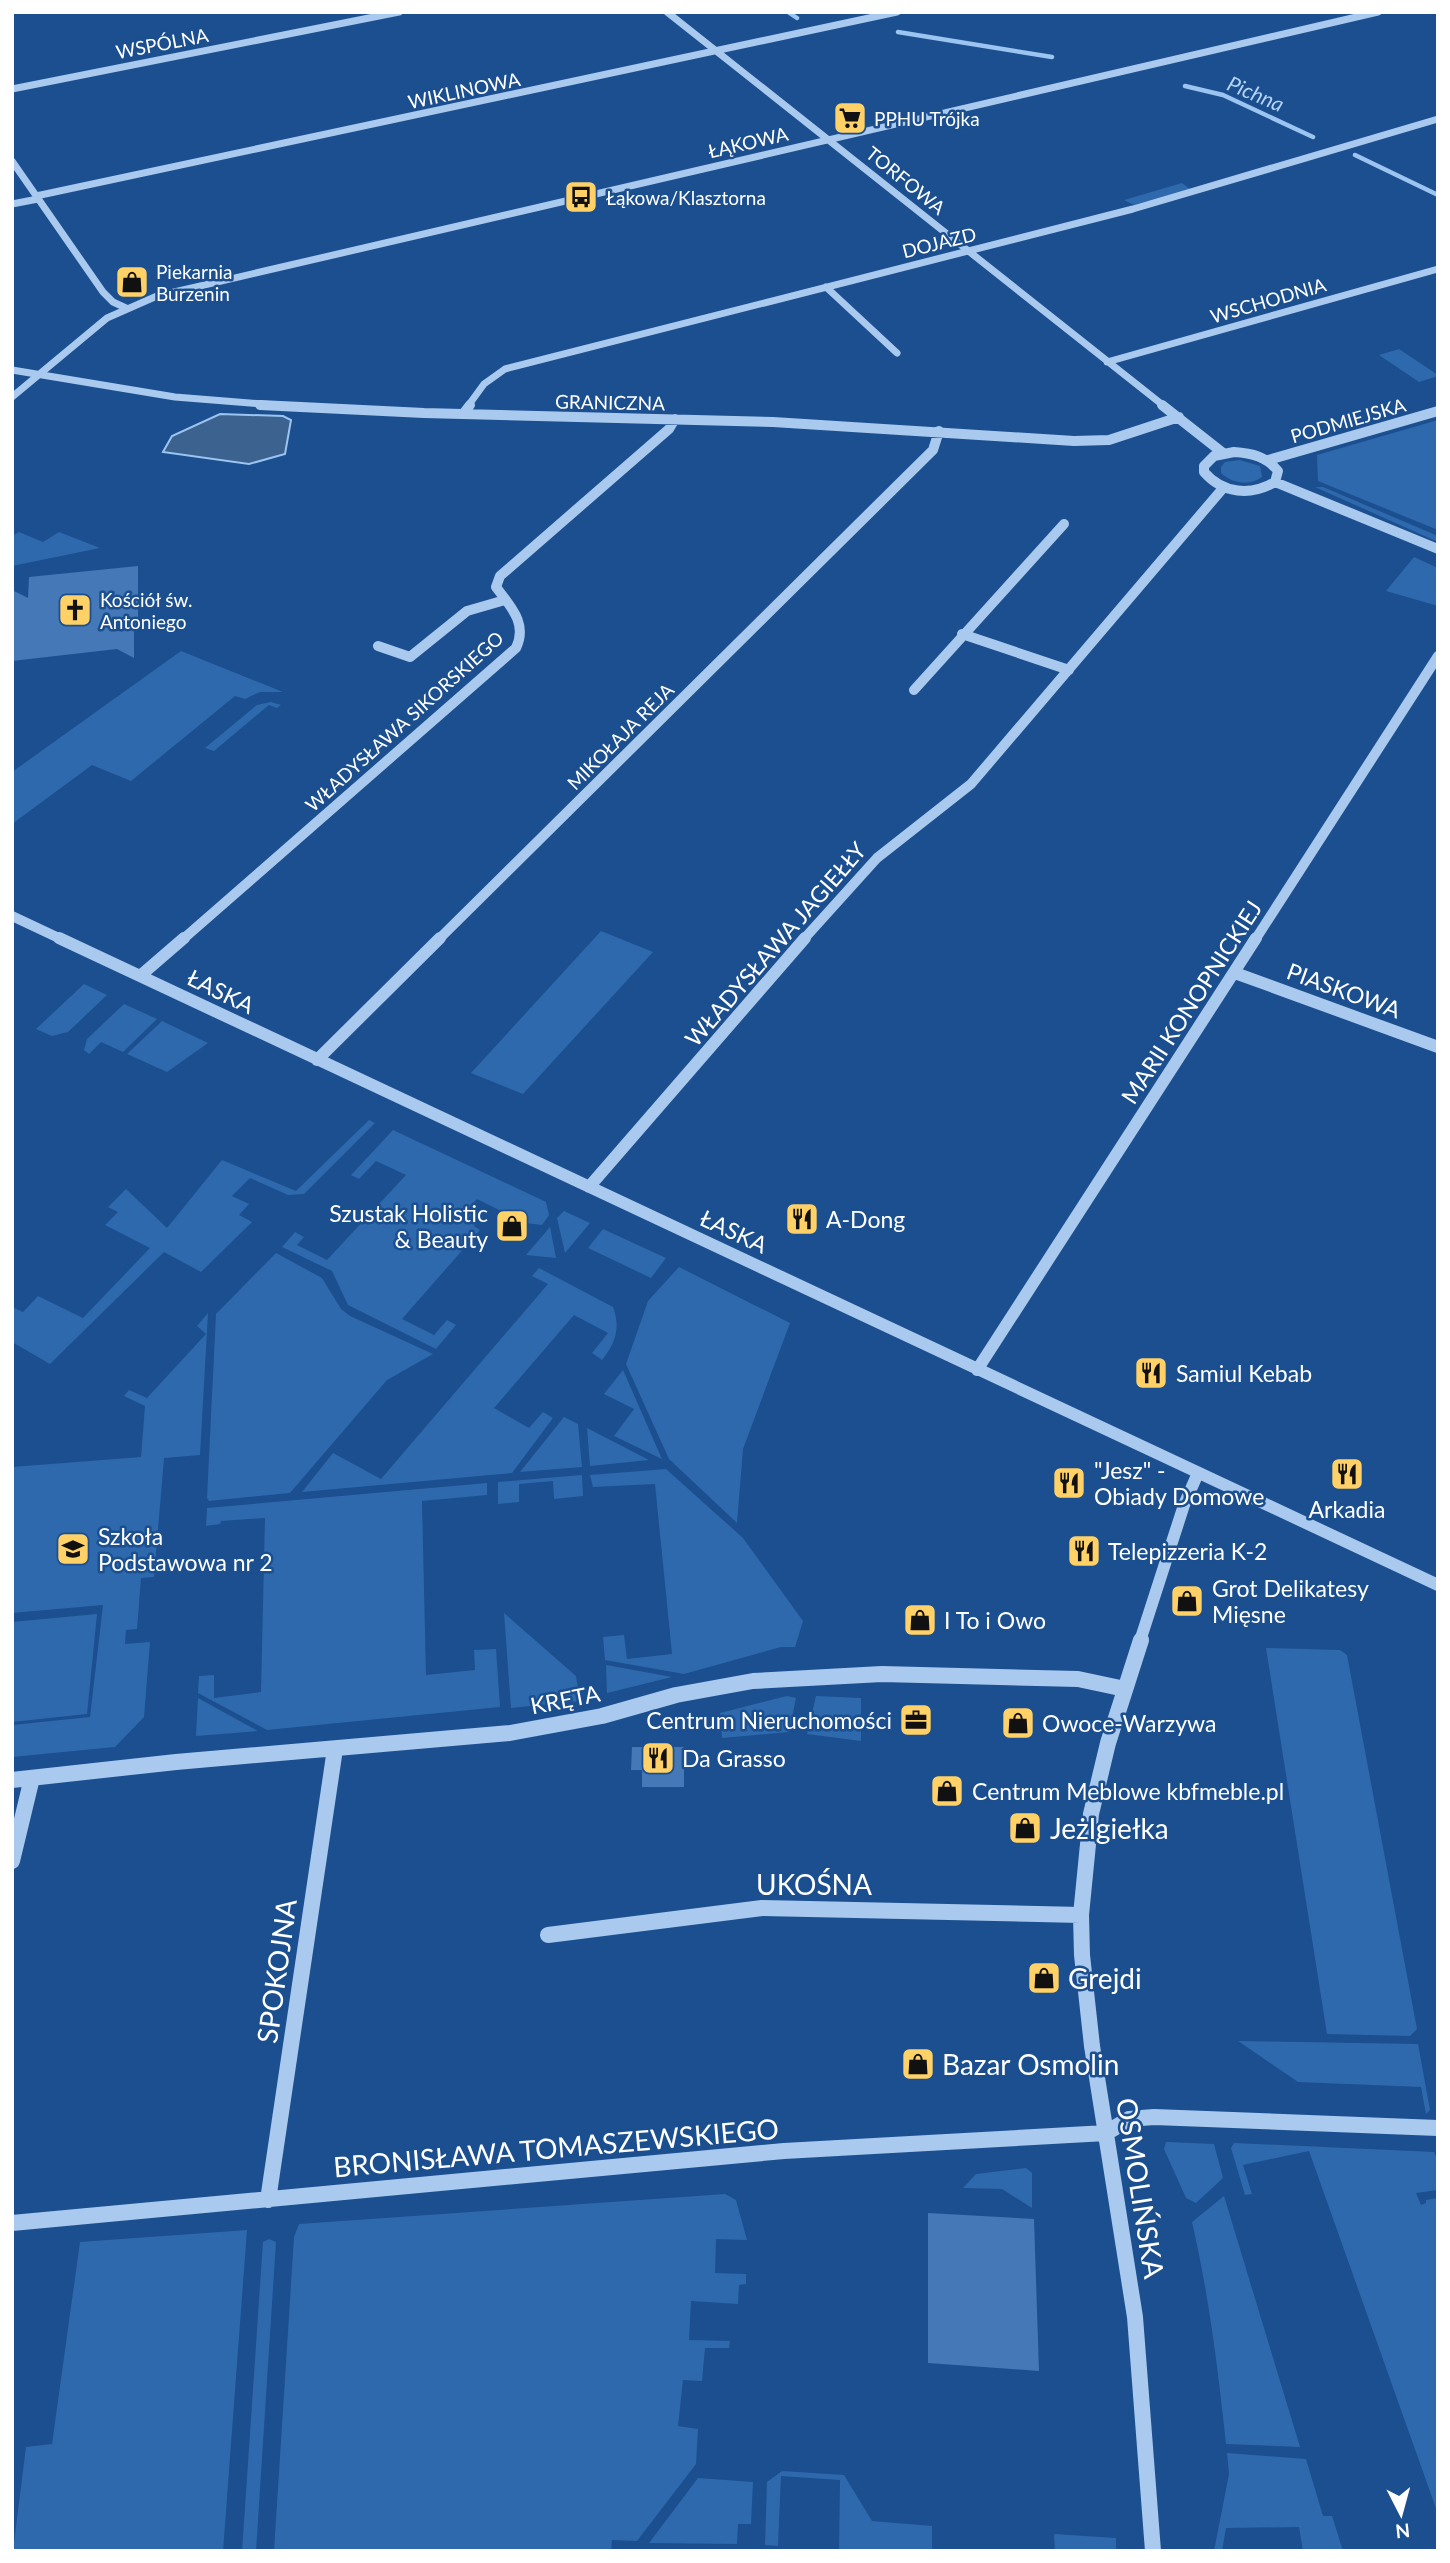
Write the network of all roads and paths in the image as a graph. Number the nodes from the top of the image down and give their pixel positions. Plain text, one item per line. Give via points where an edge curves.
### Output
1 (400, 12) edge
2 (667, 12) edge
3 (897, 12) edge
4 (1378, 12) edge
5 (718, 52) junction
6 (12, 89) edge
7 (1438, 119) edge
8 (830, 139) junction
9 (12, 161) edge
10 (37, 197) junction
11 (12, 204) edge
12 (969, 251) junction
13 (1438, 269) edge
14 (826, 288) junction
15 (126, 307) junction
16 (897, 353) dead end
17 (1107, 362) junction
18 (12, 370) edge
19 (38, 375) junction
20 (12, 397) edge
21 (1438, 411) edge
22 (463, 414) junction
23 (1179, 416) junction
24 (675, 419) junction
25 (939, 431) junction
26 (1223, 453) junction
27 (1268, 460) junction
28 (1275, 482) junction
29 (1224, 487) junction
30 (1064, 524) dead end
31 (1438, 549) edge
32 (505, 600) junction
33 (962, 634) junction
34 (378, 646) dead end
35 (1438, 656) edge
36 (1069, 670) junction
37 (914, 690) dead end
38 (12, 916) edge
39 (1236, 973) junction
40 (141, 976) junction
41 (1438, 1047) edge
42 (317, 1060) junction
43 (589, 1187) junction
44 (977, 1370) junction
45 (1198, 1473) junction
46 (1438, 1585) edge
47 (1125, 1689) junction
48 (335, 1749) junction
49 (32, 1778) junction
50 (12, 1780) edge
51 (12, 1861) edge
52 (1082, 1915) junction
53 (548, 1935) dead end
54 (1438, 2128) edge
55 (1106, 2133) junction
56 (268, 2200) junction
57 (12, 2223) edge
58 (1153, 2551) edge

1 - 6 street, WSPÓLNA
2 - 5 street, TORFOWA
3 - 5 street, WIKLINOWA
4 - 8 street, ŁĄKOWA
5 - 8 street, TORFOWA
5 - 10 street, WIKLINOWA
7 - 12 street, DOJAZD via 1133,209
8 - 12 street, TORFOWA
8 - 15 street, ŁĄKOWA via 192,287
9 - 10 street
10 - 11 street
10 - 15 street via 103,292
12 - 14 street, DOJAZD
12 - 17 street, TORFOWA
13 - 17 street, WSCHODNIA
14 - 16 street
14 - 22 street, DOJAZD via 505,369 484,384
15 - 19 street, ŁĄKOWA
17 - 23 street, TORFOWA
18 - 19 street, GRANICZNA
19 - 20 street, ŁĄKOWA
19 - 22 street, GRANICZNA via 203,400
21 - 27 street, PODMIEJSKA
22 - 24 street, GRANICZNA
23 - 25 street, GRANICZNA via 1095,442
23 - 26 street, TORFOWA
24 - 25 street, GRANICZNA
24 - 32 street, WŁADYSŁAWA SIKORSKIEGO via 499,576 496,587
25 - 42 street, MIKOŁAJA REJA via 933,450
26 - 27 street via 1246,453
26 - 29 street via 1208,461 1205,472
27 - 28 street via 1278,471
28 - 29 street via 1259,490
28 - 31 street
29 - 36 street, WŁADYSŁAWA JAGIEŁŁY
30 - 33 street
32 - 34 street via 467,611 410,657
32 - 40 street, WŁADYSŁAWA SIKORSKIEGO via 522,625 516,648
33 - 36 street
33 - 37 street
35 - 39 street, MARII KONOPNICKIEJ
36 - 43 street, WŁADYSŁAWA JAGIEŁŁY via 971,785 887,847 864,870
38 - 40 street, ŁASKA
39 - 41 street, PIASKOWA
39 - 44 street, MARII KONOPNICKIEJ
40 - 42 street, ŁASKA
42 - 43 street, ŁASKA
43 - 44 street, ŁASKA
44 - 45 street, ŁASKA
45 - 46 street, ŁASKA
45 - 47 street, OSMOLIŃSKA
47 - 48 street, KRĘTA via 1078,1679 1009,1676 882,1674 753,1681 510,1733
47 - 52 street, OSMOLIŃSKA via 1091,1814
48 - 49 street, KRĘTA
48 - 56 street, SPOKOJNA
49 - 50 street, KRĘTA
49 - 51 street
52 - 53 street, UKOŚNA via 762,1908
52 - 55 street, OSMOLIŃSKA via 1083,1968
54 - 55 street via 1154,2117 1129,2119
55 - 56 street, BRONISŁAWA TOMASZEWSKIEGO via 784,2151
55 - 58 street, OSMOLIŃSKA via 1135,2318
56 - 57 street, BRONISŁAWA TOMASZEWSKIEGO

